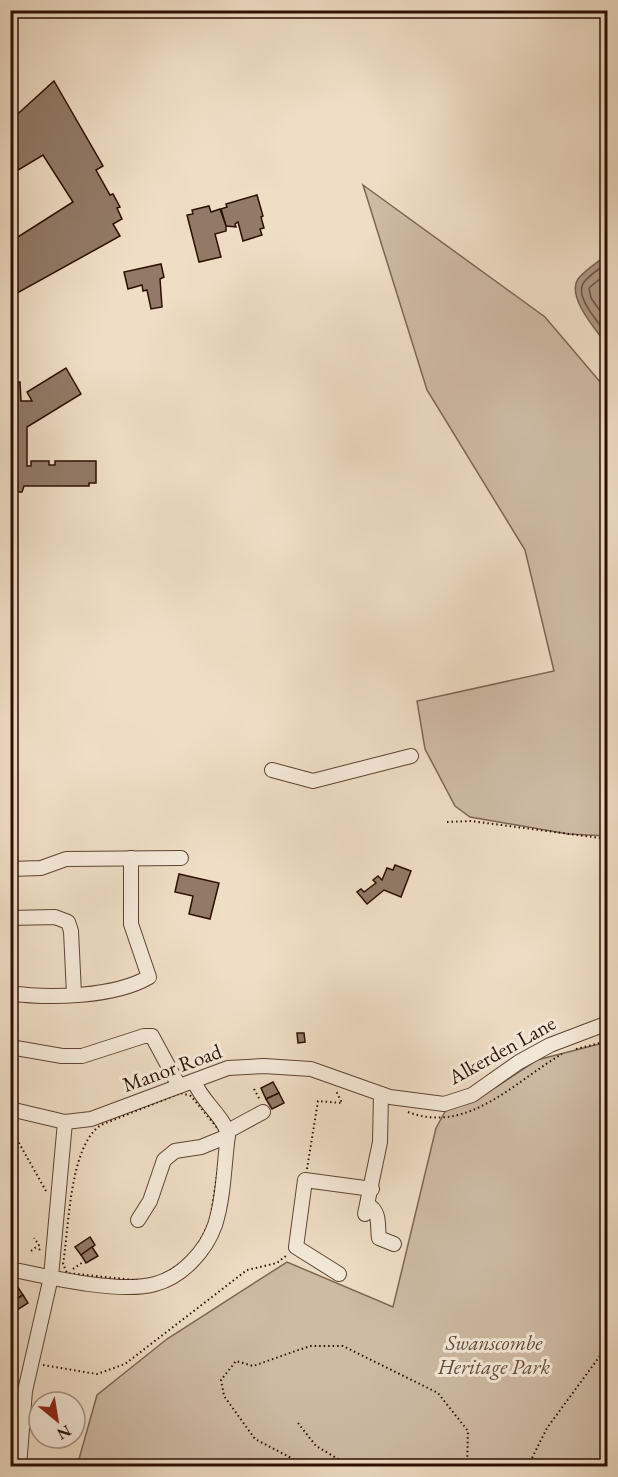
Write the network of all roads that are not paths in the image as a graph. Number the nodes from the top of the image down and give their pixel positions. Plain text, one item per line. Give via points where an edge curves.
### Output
1 (411, 756) dead end
2 (272, 770) dead end
3 (130, 858) junction
4 (181, 858) dead end
5 (10, 869) edge
6 (10, 918) edge
7 (10, 993) edge
8 (74, 994) junction
9 (608, 1023) edge
10 (10, 1047) edge
11 (194, 1081) junction
12 (179, 1086) junction
13 (381, 1094) junction
14 (10, 1109) edge
15 (263, 1112) dead end
16 (65, 1122) junction
17 (228, 1133) junction
18 (372, 1189) junction
19 (138, 1220) dead end
20 (394, 1244) dead end
21 (10, 1269) edge
22 (339, 1274) dead end
23 (51, 1277) junction
24 (16, 1421) edge
25 (19, 1467) edge

1 - 2 street via 313,781
3 - 4 street
3 - 5 street via 66,859 41,868
3 - 8 street via 131,924 149,977 118,988
6 - 8 street via 55,917 68,922
7 - 8 street via 40,998
9 - 13 street, Alkerden Lane via 537,1052 458,1101 432,1104
10 - 12 street via 82,1056 152,1036
11 - 12 street, Manor Road
11 - 13 street, Manor Road via 231,1068 285,1066 328,1073
11 - 17 street via 200,1096
12 - 16 street, Manor Road via 98,1117
13 - 18 street via 380,1142
14 - 16 street, Manor Road
15 - 17 street
16 - 23 street
17 - 19 street via 201,1147 175,1151 164,1160 150,1201
17 - 23 street via 214,1226 187,1266 164,1281 146,1286
18 - 20 street via 367,1209 374,1208 379,1238
18 - 22 street via 305,1180 296,1247
21 - 23 street
23 - 24 street
24 - 25 street

